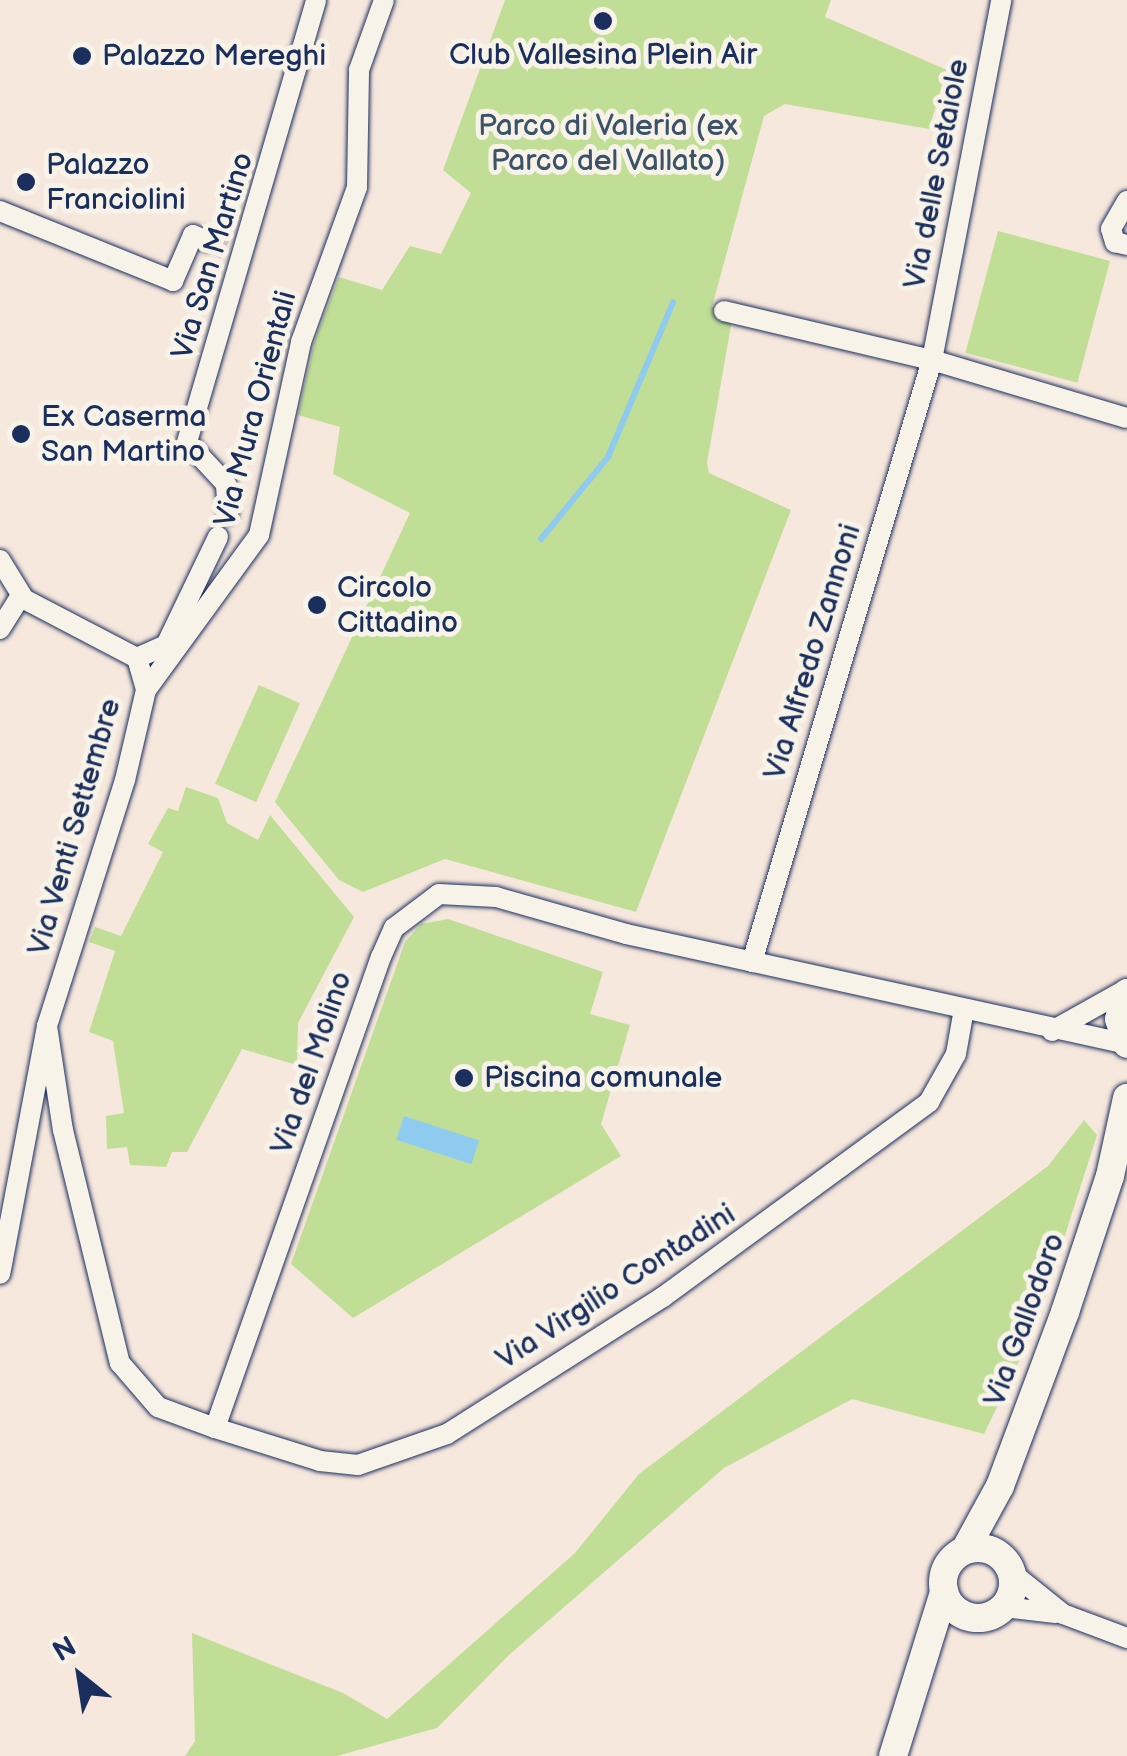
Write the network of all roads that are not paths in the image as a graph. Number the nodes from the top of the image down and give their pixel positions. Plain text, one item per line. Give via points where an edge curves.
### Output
1 (316, 0) edge
2 (384, 0) edge
3 (1001, 0) edge
4 (1127, 202) edge
5 (0, 211) edge
6 (207, 241) dead end
7 (1127, 245) edge
8 (724, 311) dead end
9 (932, 360) junction
10 (1127, 418) edge
11 (228, 514) dead end
12 (218, 537) dead end
13 (0, 560) edge
14 (21, 595) junction
15 (0, 629) edge
16 (137, 658) junction
17 (146, 690) junction
18 (752, 962) junction
19 (1127, 991) edge
20 (964, 1009) junction
21 (48, 1026) junction
22 (1052, 1031) junction
23 (1127, 1044) edge
24 (1127, 1098) edge
25 (1127, 1146) edge
26 (1110, 1176) junction
27 (0, 1274) edge
28 (215, 1428) junction
29 (1000, 1486) junction
30 (965, 1550) junction
31 (1006, 1564) junction
32 (944, 1592) junction
33 (1004, 1607) junction
34 (1063, 1614) junction
35 (976, 1618) junction
36 (1127, 1638) edge
37 (922, 1680) junction
38 (893, 1756) edge

1 - 11 street, Via San Martino via 187,442 192,455 226,484
2 - 17 street, Via Mura Orientali via 359,70 357,187 301,342 259,535
3 - 9 street, Via delle Setaiole
4 - 7 street via 1110,229 1116,242
5 - 6 street via 173,281 193,235
8 - 9 street
9 - 10 street
9 - 18 street, Via Alfredo Zannoni
12 - 16 street via 166,645
13 - 14 street
14 - 15 street
14 - 16 street via 56,620
16 - 17 street
17 - 21 street, Via Venti Settembre via 126,780
18 - 20 street, Via del Molino
18 - 28 street, Via del Molino via 460,890 417,905 394,928 381,957
19 - 22 street
19 - 23 main road via 1119,1019
20 - 22 street, Via del Molino
20 - 28 street, Via Virgilio Contadini via 956,1054 929,1102 676,1288 447,1434 358,1465 320,1461
21 - 27 street, Via Venti Settembre
21 - 28 street via 64,1130 120,1364 158,1407
22 - 23 street, Via del Molino
24 - 26 main road, Via Gallodoro
25 - 26 main road, Via Gallodoro
26 - 29 main road, Via Gallodoro
29 - 30 main road, Via Gallodoro
29 - 31 main road, Via Gallodoro
30 - 31 main road via 984,1548
30 - 32 main road, Via Gallodoro via 946,1568
31 - 33 main road, Via Gallodoro
31 - 34 street
32 - 35 main road via 955,1609
32 - 37 main road, Via Gallodoro
33 - 34 street
33 - 35 main road, Via Gallodoro
34 - 36 street
35 - 37 main road, Via Gallodoro
37 - 38 main road, Via Gallodoro

